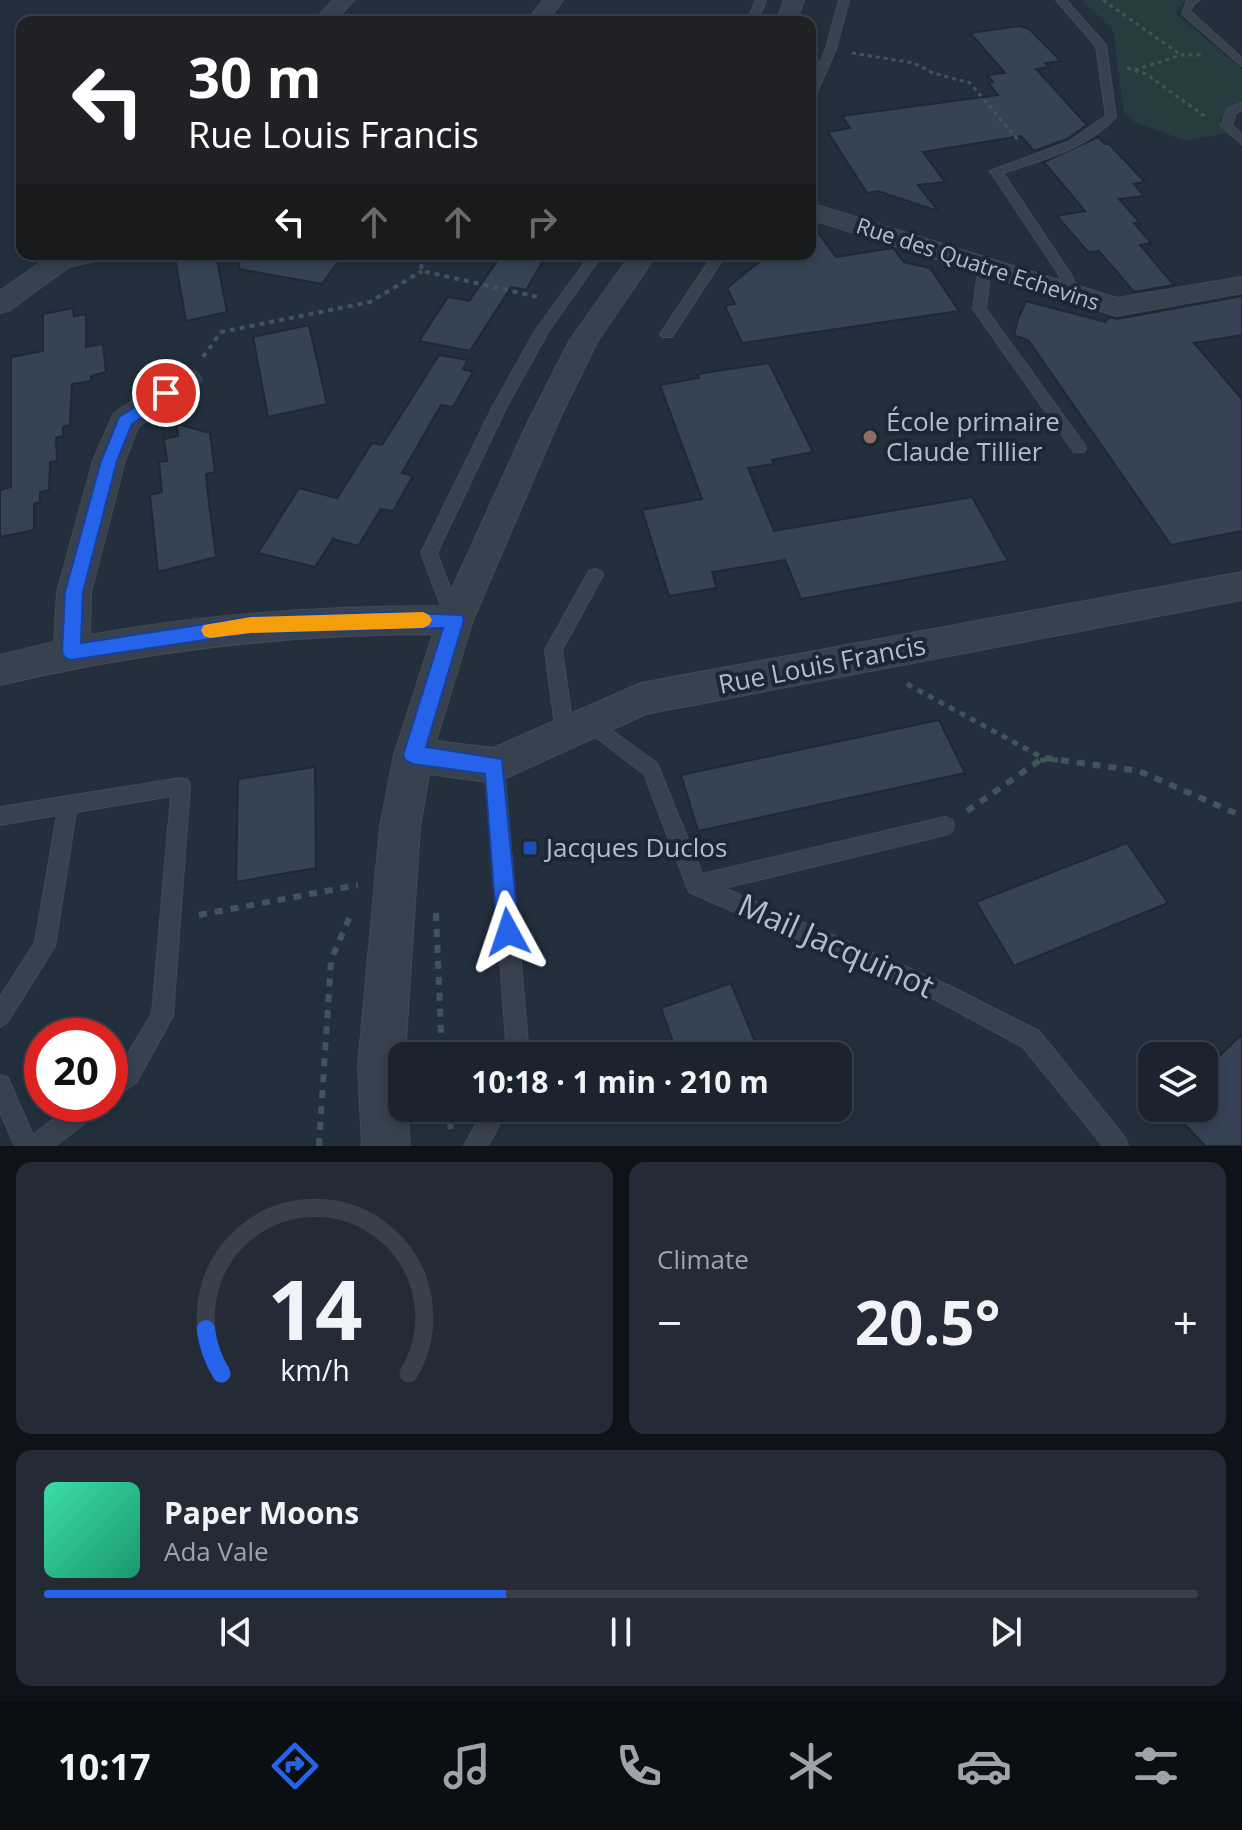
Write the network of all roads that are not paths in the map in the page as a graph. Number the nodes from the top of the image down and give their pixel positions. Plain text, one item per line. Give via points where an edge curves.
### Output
1 (344, 0) edge
2 (553, 0) edge
3 (844, 0) edge
4 (1061, 0) edge
5 (1195, 0) edge
6 (329, 16) edge
7 (541, 16) edge
8 (1238, 59) edge
9 (816, 83) edge
10 (1242, 106) edge
11 (1242, 141) edge
12 (816, 213) edge
13 (64, 260) edge
14 (593, 260) edge
15 (640, 260) edge
16 (716, 260) edge
17 (985, 265) junction
18 (1242, 285) edge
19 (1073, 292) junction
20 (0, 304) edge
21 (667, 334) dead end
22 (187, 379) road end
23 (1079, 448) dead end
24 (595, 575) dead end
25 (1242, 586) edge
26 (455, 620) junction
27 (71, 652) junction
28 (0, 670) edge
29 (577, 728) junction
30 (413, 755) junction
31 (495, 766) junction
32 (68, 805) junction
33 (0, 816) edge
34 (945, 826) road end
35 (696, 885) junction
36 (0, 1016) edge
37 (517, 1042) edge
38 (128, 1075) edge
39 (0, 1086) edge
40 (68, 1122) edge
41 (489, 1122) edge
42 (26, 1146) edge
43 (37, 1146) edge
44 (386, 1146) edge
45 (475, 1146) edge
46 (1117, 1146) edge

1 - 6 street
2 - 7 street
3 - 9 lane
4 - 19 lane via 1101,45 1111,117 1073,145 996,171
5 - 8 lane via 1185,12
10 - 11 lane via 1231,111 1226,126
12 - 17 street, Rue des Quatre Echevins
13 - 20 street
14 - 26 lane via 542,331 429,553
15 - 26 street via 584,340
16 - 21 lane
17 - 19 street, Rue des Quatre Echevins
17 - 23 lane via 979,309
18 - 19 street, Rue des Quatre Echevins via 1116,307
22 - 27 street via 125,421 74,592
24 - 29 lane via 553,650
25 - 29 street, Rue Louis Francis via 641,699
26 - 27 street via 251,625
26 - 30 street
27 - 28 street
29 - 31 street, Rue Louis Francis
29 - 35 lane via 651,769
30 - 31 street
30 - 44 street via 400,827 381,1066
31 - 37 lane
32 - 33 lane
32 - 36 lane via 45,946
32 - 38 lane via 181,786 162,1016
34 - 35 lane
35 - 46 lane, Mail Jacquinot via 943,993 1031,1039
39 - 42 lane
40 - 43 lane
41 - 45 lane

